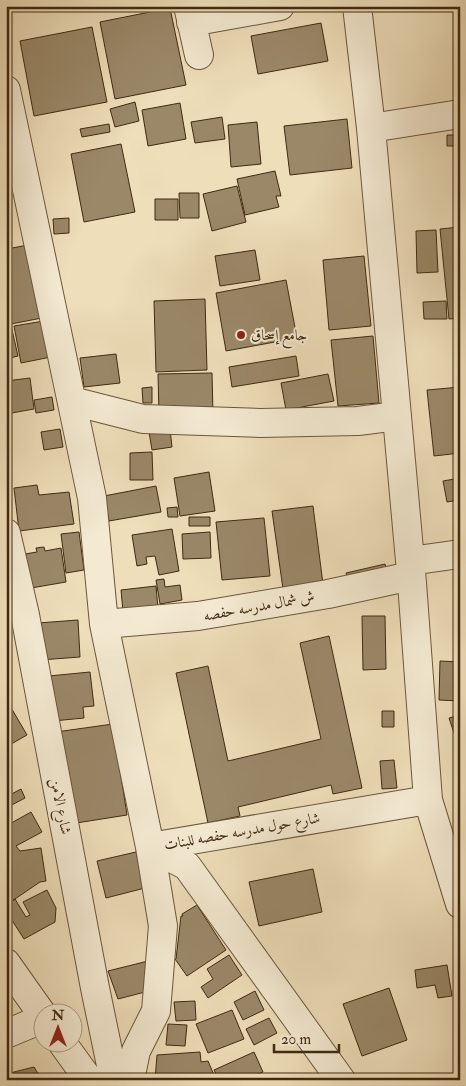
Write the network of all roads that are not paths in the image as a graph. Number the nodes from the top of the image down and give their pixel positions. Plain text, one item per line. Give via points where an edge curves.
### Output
1 (280, 6) edge
2 (357, 6) edge
3 (190, 14) edge
4 (198, 55) dead end
5 (6, 90) edge
6 (460, 114) edge
7 (371, 128) junction
8 (10, 132) edge
9 (72, 401) junction
10 (397, 416) junction
11 (6, 533) edge
12 (460, 554) edge
13 (411, 569) junction
14 (104, 624) junction
15 (428, 800) junction
16 (150, 847) junction
17 (460, 904) edge
18 (6, 964) edge
19 (35, 1004) edge
20 (32, 1023) edge
21 (6, 1034) edge
22 (71, 1054) edge
23 (89, 1080) edge
24 (114, 1080) edge
25 (130, 1080) edge
26 (341, 1080) edge

1 - 3 street
2 - 7 street
3 - 4 street
5 - 8 street
6 - 7 street
7 - 10 street
8 - 9 street
9 - 10 street via 143,418 162,419 358,422
9 - 14 street via 92,498
10 - 13 street
11 - 24 street, شارع الامن via 25,615
12 - 13 street, ش شمال مدرسه حفصه
13 - 14 street, ش شمال مدرسه حفصه via 328,594 198,616
13 - 15 street
14 - 16 street
15 - 16 street, شارع حول مدرسه حفصه للبنات
15 - 17 street
16 - 25 street via 163,926 156,1011 136,1051
16 - 26 street, شارع حول مدرسه حفصه للبنات via 186,866
18 - 19 street
20 - 21 street
22 - 23 street

